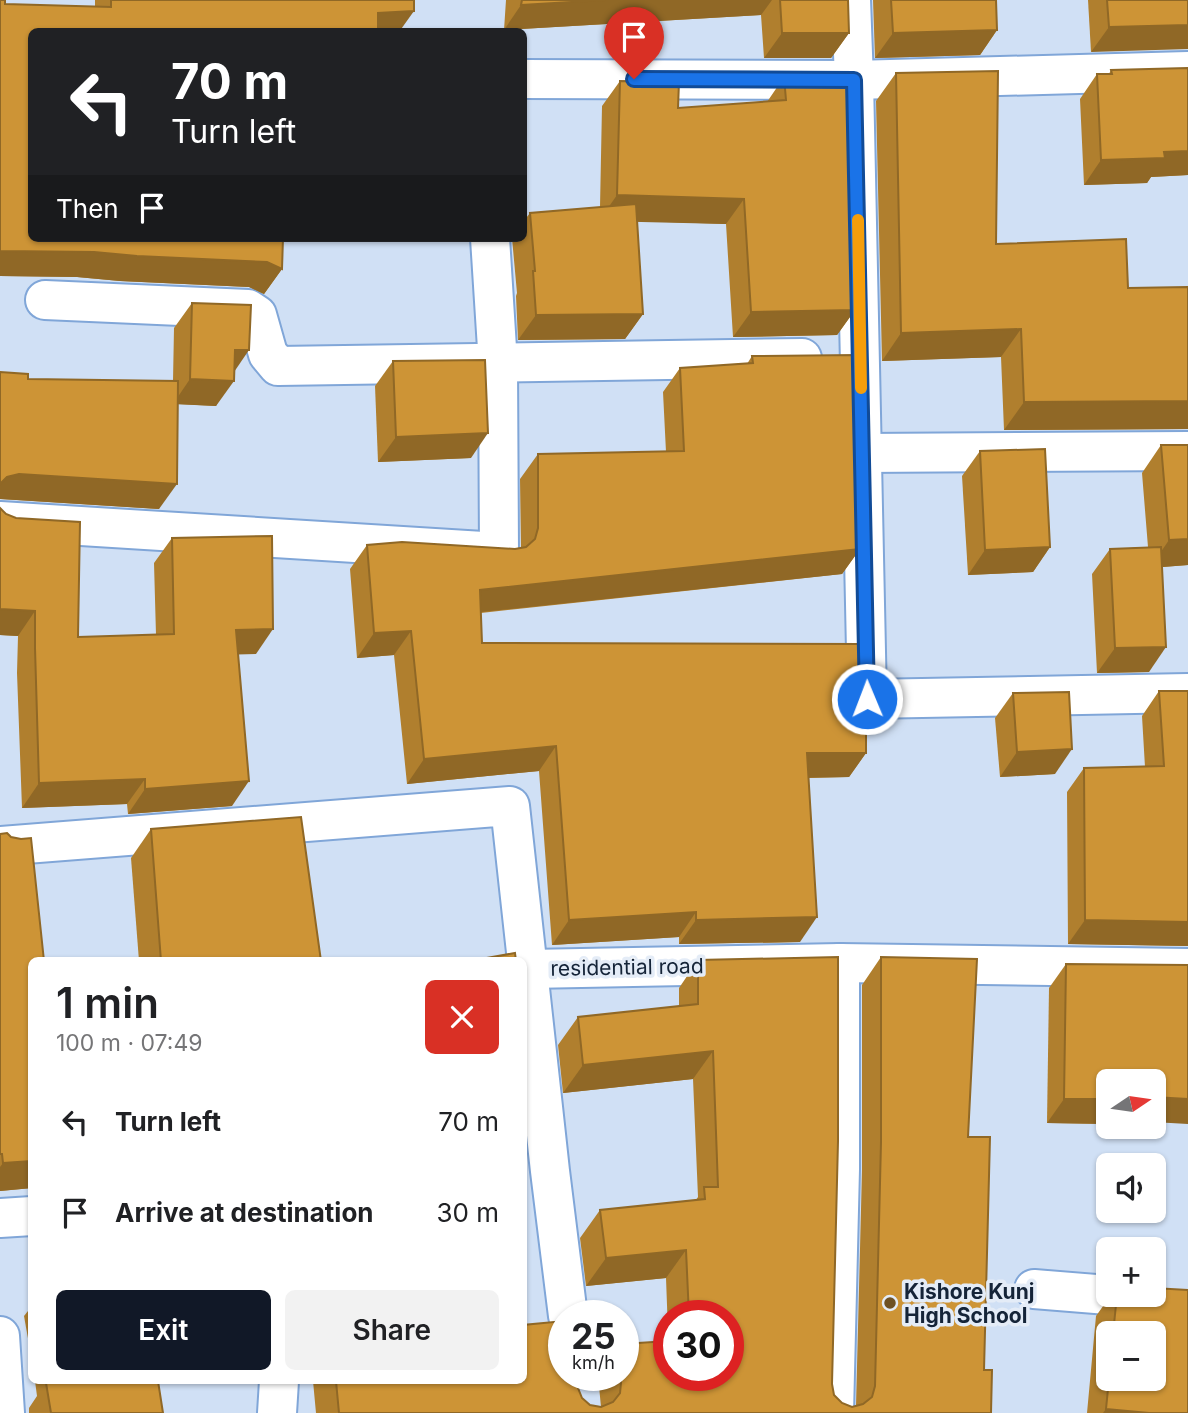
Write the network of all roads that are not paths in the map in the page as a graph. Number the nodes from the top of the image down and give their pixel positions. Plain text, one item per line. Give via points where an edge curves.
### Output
1 (851, 0) edge
2 (1188, 71) edge
3 (527, 79) edge
4 (854, 80) junction
5 (490, 242) edge
6 (45, 300) dead end
7 (860, 357) junction
8 (498, 364) junction
9 (1188, 451) edge
10 (862, 453) junction
11 (0, 520) edge
12 (1188, 693) edge
13 (0, 846) edge
14 (840, 963) junction
15 (1188, 968) edge
16 (529, 969) junction
17 (537, 1172) edge
18 (28, 1216) edge
19 (0, 1218) edge
20 (1034, 1289) dead end
21 (1096, 1294) edge
22 (565, 1300) edge
23 (0, 1336) edge
24 (279, 1384) edge
25 (5, 1413) edge
26 (277, 1413) edge
27 (834, 1413) edge

1 - 4 street
2 - 4 street
3 - 4 street
4 - 7 street
5 - 8 street
6 - 8 street via 248,309 257,315 268,354 278,366
7 - 8 street
7 - 10 street
8 - 11 street via 499,552
9 - 10 street
10 - 12 street via 867,699
13 - 16 street via 510,806
14 - 15 street, residential road
14 - 16 street, residential road
14 - 27 street
16 - 17 street
17 - 22 street
18 - 19 street
20 - 21 street
23 - 25 street
24 - 26 street

